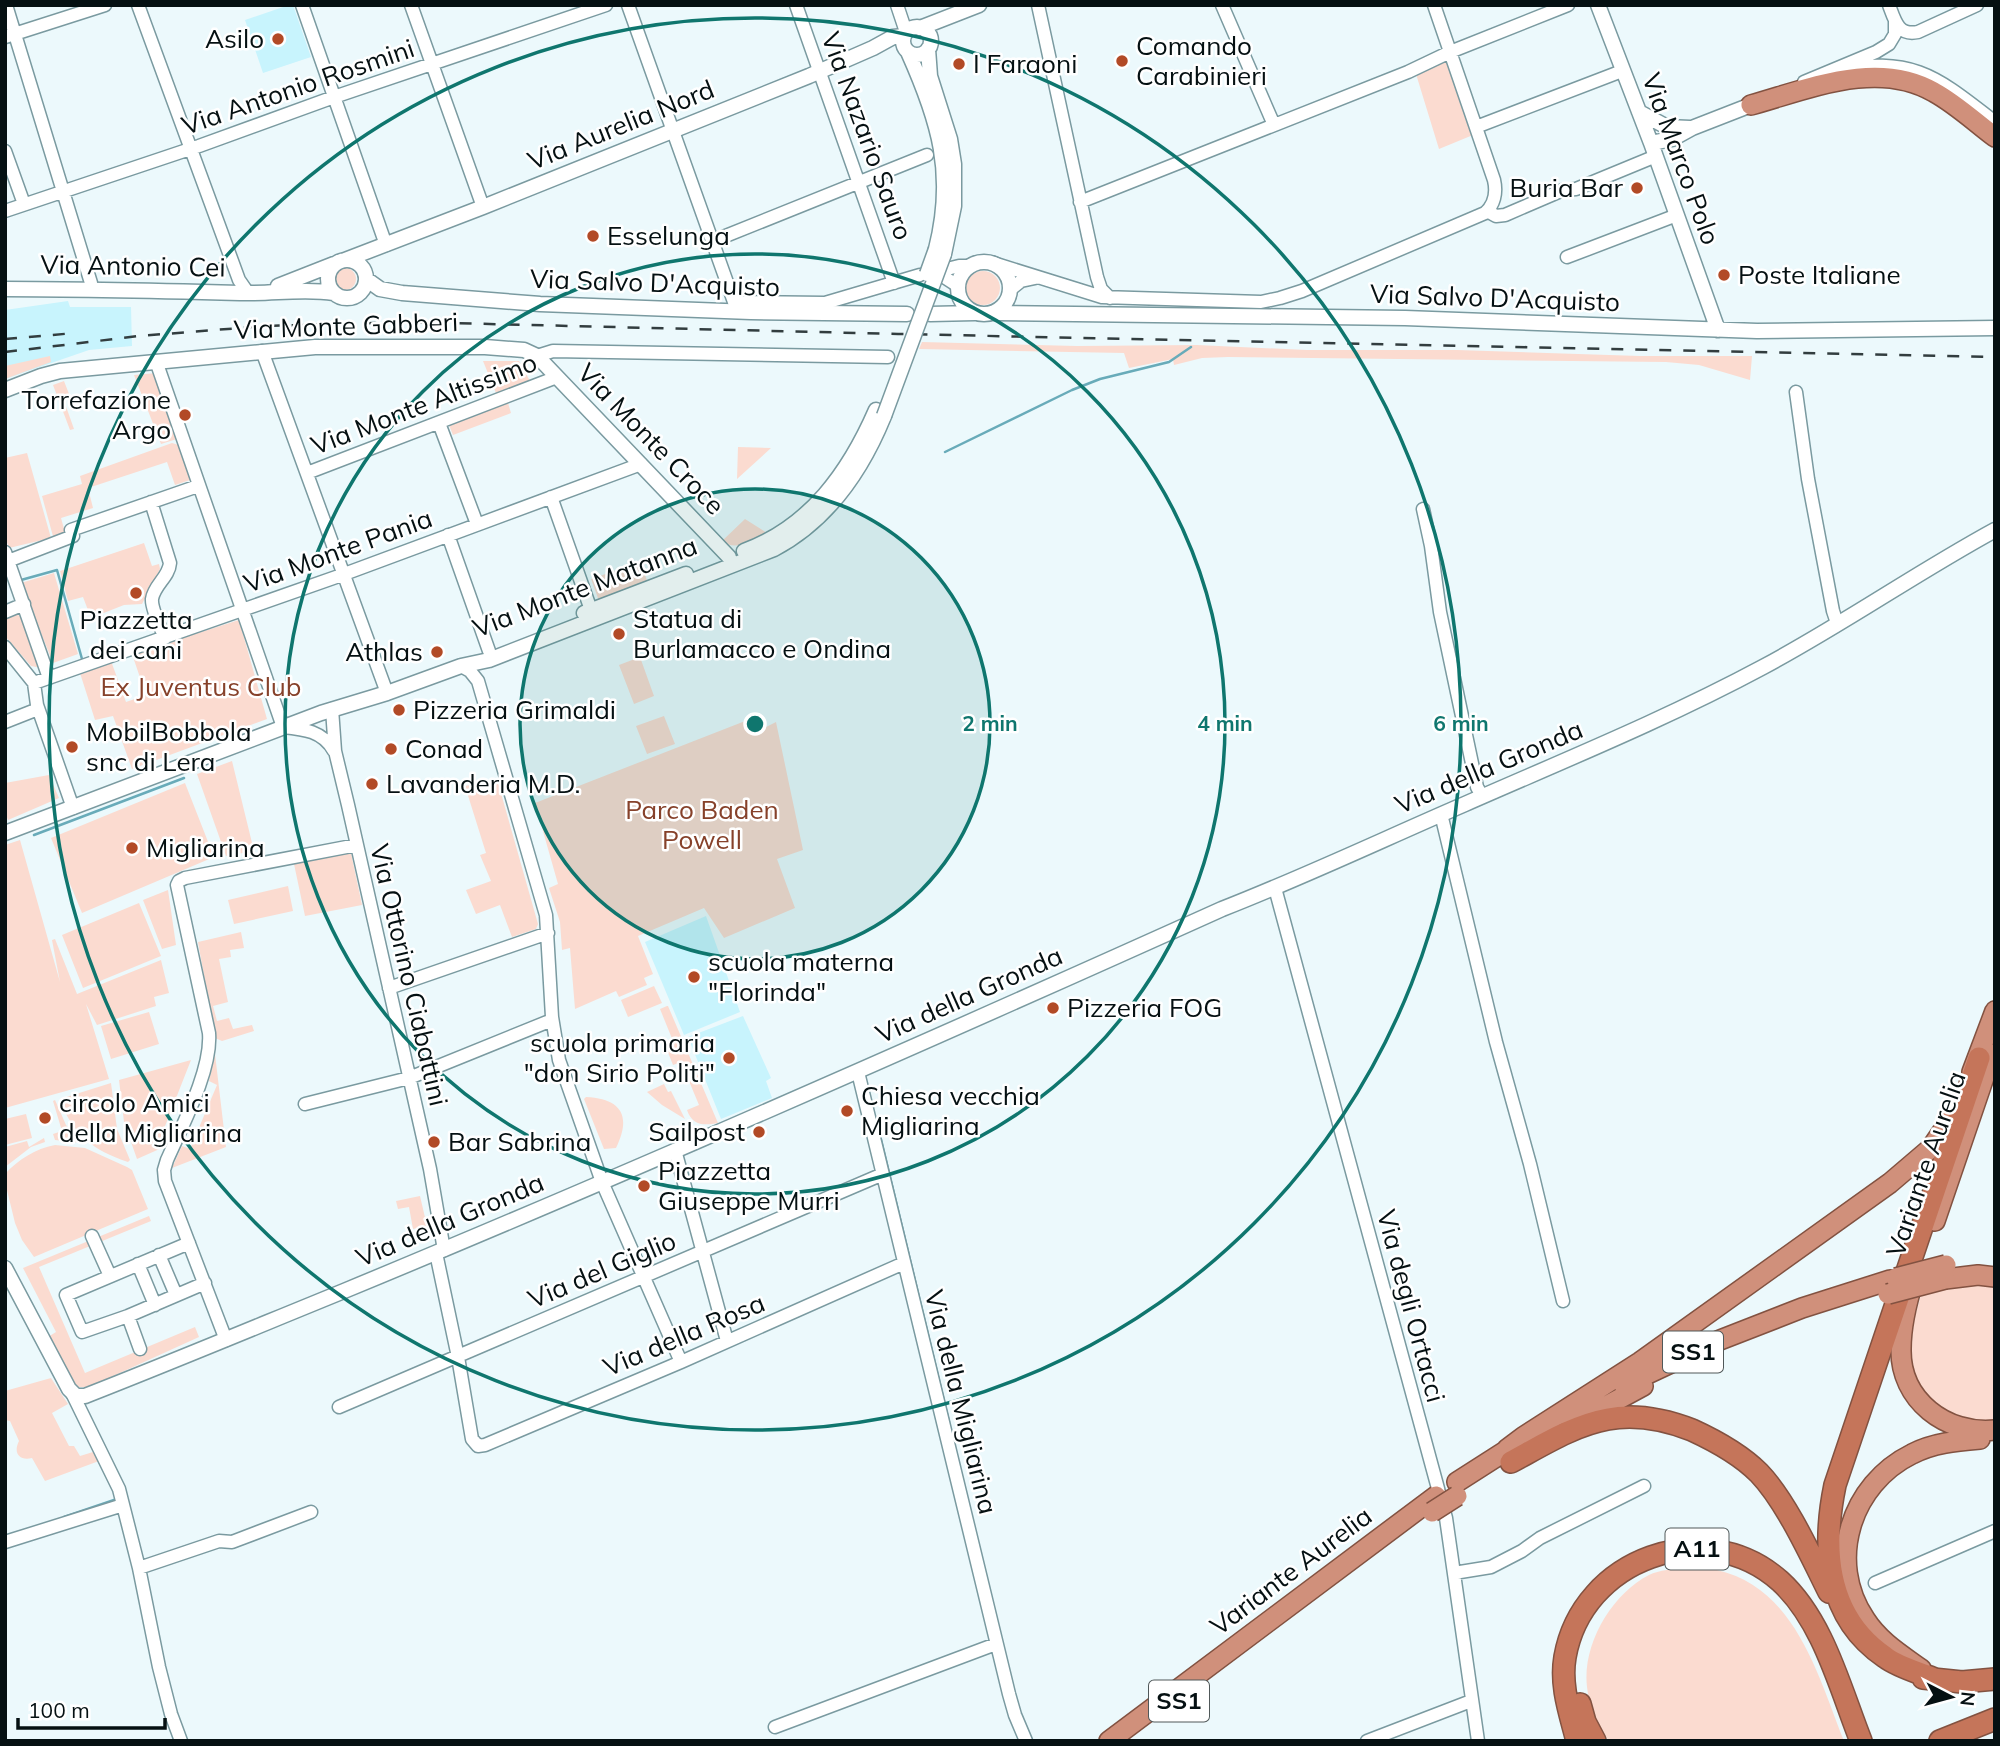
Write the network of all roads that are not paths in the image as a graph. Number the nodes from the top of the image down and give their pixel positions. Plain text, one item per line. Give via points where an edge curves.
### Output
1 (6, 5) edge
2 (105, 5) edge
3 (138, 5) edge
4 (302, 5) edge
5 (411, 5) edge
6 (606, 5) edge
7 (628, 5) edge
8 (796, 5) edge
9 (897, 5) edge
10 (1038, 5) edge
11 (1222, 5) edge
12 (1434, 5) edge
13 (1568, 5) edge
14 (1598, 5) edge
15 (1889, 5) edge
16 (1977, 5) edge
17 (978, 6) edge
18 (1895, 21) junction
19 (910, 32) junction
20 (10, 36) edge
21 (929, 45) junction
22 (873, 48) junction
23 (908, 52) junction
24 (1450, 52) junction
25 (431, 65) junction
26 (1833, 70) junction
27 (1622, 71) junction
28 (819, 72) junction
29 (334, 97) junction
30 (1751, 105) junction
31 (1639, 111) junction
32 (1995, 122) edge
33 (1274, 125) junction
34 (1476, 127) junction
35 (672, 131) junction
36 (1674, 132) junction
37 (1995, 137) edge
38 (1651, 144) junction
39 (191, 149) junction
40 (5, 151) edge
41 (927, 155) dead end
42 (1662, 174) junction
43 (860, 182) junction
44 (63, 191) junction
45 (1080, 202) junction
46 (24, 204) junction
47 (483, 207) junction
48 (5, 211) edge
49 (1487, 211) junction
50 (1677, 215) junction
51 (713, 241) junction
52 (386, 245) junction
53 (1567, 257) dead end
54 (342, 261) junction
55 (943, 262) junction
56 (993, 263) junction
57 (970, 266) junction
58 (1096, 270) junction
59 (365, 274) junction
60 (920, 275) dead end
61 (1036, 278) junction
62 (91, 283) dead end
63 (894, 283) junction
64 (1070, 287) junction
65 (5, 289) edge
66 (958, 291) junction
67 (254, 293) junction
68 (334, 293) junction
69 (402, 293) junction
70 (1009, 294) junction
71 (356, 295) junction
72 (1110, 298) junction
73 (976, 313) junction
74 (994, 313) junction
75 (907, 314) dead end
76 (1035, 314) junction
77 (1995, 328) edge
78 (1718, 330) junction
79 (262, 351) junction
80 (537, 356) junction
81 (888, 357) dead end
82 (156, 361) junction
83 (558, 377) junction
84 (5, 390) edge
85 (1796, 391) dead end
86 (439, 423) junction
87 (641, 464) junction
88 (307, 473) junction
89 (198, 486) junction
90 (551, 497) junction
91 (151, 502) junction
92 (1423, 509) dead end
93 (477, 524) junction
94 (1995, 530) edge
95 (448, 535) junction
96 (7, 556) edge
97 (727, 563) junction
98 (344, 574) junction
99 (23, 604) junction
100 (243, 610) junction
101 (591, 610) junction
102 (5, 612) edge
103 (1837, 624) junction
104 (165, 638) junction
105 (5, 647) edge
106 (489, 656) junction
107 (461, 666) junction
108 (49, 678) junction
109 (478, 681) junction
110 (34, 683) junction
111 (387, 693) junction
112 (38, 709) junction
113 (332, 709) junction
114 (5, 722) edge
115 (283, 727) junction
116 (335, 751) junction
117 (1482, 796) junction
118 (73, 808) junction
119 (1441, 814) junction
120 (8, 832) edge
121 (357, 845) junction
122 (1275, 888) junction
123 (548, 933) junction
124 (389, 988) junction
125 (1995, 1011) edge
126 (552, 1020) junction
127 (1987, 1052) edge
128 (858, 1072) junction
129 (409, 1078) junction
130 (305, 1104) dead end
131 (675, 1150) junction
132 (884, 1174) junction
133 (602, 1182) junction
134 (92, 1236) dead end
135 (189, 1243) junction
136 (440, 1252) junction
137 (703, 1252) junction
138 (159, 1255) junction
139 (904, 1263) junction
140 (138, 1264) junction
141 (1995, 1265) edge
142 (5, 1268) edge
143 (1945, 1272) junction
144 (110, 1276) junction
145 (644, 1277) junction
146 (1995, 1277) edge
147 (205, 1283) junction
148 (1895, 1291) junction
149 (176, 1295) junction
150 (1563, 1301) dead end
151 (155, 1305) junction
152 (128, 1316) junction
153 (226, 1340) junction
154 (727, 1341) junction
155 (140, 1349) dead end
156 (458, 1357) junction
157 (681, 1362) junction
158 (73, 1395) junction
159 (339, 1407) dead end
160 (1995, 1430) edge
161 (1995, 1438) edge
162 (481, 1446) joint
163 (1509, 1455) junction
164 (1644, 1486) dead end
165 (1434, 1504) junction
166 (123, 1506) junction
167 (311, 1512) dead end
168 (1995, 1531) edge
169 (5, 1542) edge
170 (1833, 1561) junction
171 (139, 1568) junction
172 (1454, 1573) junction
173 (1875, 1583) dead end
174 (996, 1644) junction
175 (1935, 1679) junction
176 (1995, 1679) edge
177 (1471, 1701) junction
178 (1995, 1719) edge
179 (775, 1727) dead end
180 (1995, 1734) edge
181 (1022, 1740) edge
182 (181, 1741) edge
183 (1109, 1741) edge
184 (1128, 1741) edge
185 (1367, 1741) edge
186 (1478, 1741) edge
187 (1577, 1741) edge
188 (1595, 1741) edge
189 (1850, 1741) edge
190 (1861, 1741) edge
191 (1940, 1741) edge
192 (1979, 1741) edge

1 - 20 street
2 - 20 street
3 - 39 street
4 - 29 street
5 - 25 street
6 - 25 street, Via Antonio Rosmini
7 - 35 street
8 - 28 street, Via Nazario Sauro
9 - 19 street
10 - 45 street
11 - 33 street
12 - 24 street
13 - 24 street
14 - 27 street, Via Marco Polo
15 - 18 street
16 - 18 street via 1913,33 1903,31
17 - 19 street, Via Aurelia Nord
17 - 21 street, Via Aurelia Nord via 947,23
18 - 26 street via 1895,34 1885,47
19 - 21 street via 926,31
19 - 22 street, Via Aurelia Nord
19 - 23 street via 903,44
20 - 44 street
21 - 23 street via 918,55
21 - 55 street via 930,76 954,164 954,206
22 - 23 street, Via Aurelia Nord
22 - 28 street, Via Aurelia Nord
23 - 55 street via 933,117 943,161
24 - 33 street
24 - 34 street
25 - 29 street, Via Antonio Rosmini
25 - 47 street
26 - 30 street
26 - 32 street via 1876,65 1923,73 1953,89
27 - 31 street, Via Marco Polo
27 - 34 street
28 - 35 street, Via Aurelia Nord
28 - 43 street, Via Nazario Sauro
29 - 39 street, Via Antonio Rosmini
29 - 52 street
30 - 36 street
30 - 37 highway via 1841,80 1895,78 1933,92
31 - 36 street
31 - 38 street, Via Marco Polo
33 - 45 street
34 - 49 street via 1496,185
35 - 47 street, Via Aurelia Nord
35 - 51 street
36 - 38 street
36 - 42 street
38 - 42 street, Via Marco Polo
38 - 49 street via 1576,189 1563,190 1505,215
39 - 44 street, Via Antonio Rosmini
39 - 67 street via 239,280
40 - 46 street
41 - 43 street
42 - 50 street, Via Marco Polo
43 - 51 street
43 - 63 street, Via Nazario Sauro
44 - 46 street, Via Antonio Rosmini
44 - 62 street
45 - 58 street
46 - 48 street, Via Antonio Rosmini
47 - 52 street, Via Aurelia Nord
49 - 72 street via 1280,298 1248,302
50 - 53 street
50 - 78 street, Via Marco Polo
51 - 63 street via 734,302 825,303
52 - 54 street, Via Aurelia Nord
52 - 59 street, Via Aurelia Nord via 370,260
54 - 59 street via 356,262
54 - 67 street, Via Antonio Cei
54 - 68 street via 328,273
55 - 57 street
55 - 66 street
55 - 97 street, bridge via 880,413 852,460 799,520
56 - 57 street
56 - 61 street
56 - 70 street via 1006,273
57 - 66 street, Via Salvo D'Acquisto
58 - 64 street via 1087,284
58 - 72 street via 1101,289
59 - 69 street, Via Salvo D'Acquisto via 380,289
59 - 71 street via 363,288
60 - 63 street
61 - 64 street
61 - 70 street via 1021,281
64 - 72 street
65 - 67 street, Via Antonio Cei
66 - 73 street via 965,306
66 - 73 street, Via Salvo D'Acquisto via 944,308 931,314
67 - 68 street, Via Antonio Cei
68 - 71 street via 345,298
69 - 71 street, Via Salvo D'Acquisto
69 - 75 street, Via Salvo D'Acquisto via 594,307
70 - 74 street via 1005,305
70 - 76 street via 1021,310
73 - 74 street, Via Salvo D'Acquisto
74 - 76 street, Via Salvo D'Acquisto
76 - 78 street, Via Salvo D'Acquisto via 1405,318
77 - 78 street, Via Salvo D'Acquisto
79 - 80 street, Via Monte Gabberi via 339,346 485,347 524,350
79 - 82 street, Via Monte Gabberi
79 - 88 street
80 - 81 street via 553,351
80 - 83 street, Via Monte Croce
82 - 84 street via 60,371
82 - 89 street
83 - 86 street, Via Monte Altissimo
83 - 87 street, Via Monte Croce
85 - 103 street
86 - 88 street, Via Monte Altissimo
86 - 93 street
87 - 90 street, Via Monte Pania
87 - 97 street, Via Monte Croce
88 - 98 street
89 - 91 street
89 - 100 street
90 - 93 street, Via Monte Pania
90 - 101 street
91 - 96 street via 71,530 73,536
91 - 104 street via 170,563 152,601
92 - 117 street via 1440,612
93 - 95 street, Via Monte Pania
94 - 103 street, Via della Gronda
95 - 98 street, Via Monte Pania
95 - 106 street
96 - 99 street
97 - 101 street, Via Monte Matanna
97 - 106 street, Via Monte Matanna
98 - 100 street, Via Monte Pania
98 - 111 street
99 - 102 street
99 - 108 street
100 - 104 street, Via Monte Pania
100 - 115 street
101 - 106 street, Via Monte Matanna
103 - 117 street, Via della Gronda via 1684,706
104 - 108 street, Via Monte Pania
105 - 110 street
106 - 107 street, Via Monte Matanna via 468,659
106 - 109 street
107 - 109 street
107 - 111 street, Via Monte Matanna
108 - 110 street, Via Monte Pania
109 - 123 street
110 - 112 street
111 - 113 street, Via Monte Matanna
112 - 114 street
112 - 118 street
113 - 115 street, Via Monte Matanna
113 - 116 street, Via Ottorino Ciabattini
115 - 116 street via 316,733
115 - 118 street, Via Monte Matanna
116 - 121 street, Via Ottorino Ciabattini
117 - 119 street, Via della Gronda
118 - 120 street, Via Monte Matanna
119 - 122 street, Via della Gronda
119 - 150 street
121 - 124 street, Via Ottorino Ciabattini
121 - 135 street via 178,881 209,1038 201,1079 164,1170
122 - 128 street, Via della Gronda
122 - 172 street, Via degli Ortacci via 1446,1518
123 - 124 street
123 - 126 street
124 - 129 street, Via Ottorino Ciabattini
125 - 127 highway, Variante Aurelia
126 - 129 street
126 - 133 street via 559,1060
127 - 148 highway, Variante Aurelia
127 - 163 highway via 1944,1129 1912,1165 1640,1362 1523,1437
127 - 170 highway via 1835,1485 1828,1525
128 - 131 street, Via della Gronda
128 - 132 street, Via della Migliarina
129 - 130 street
129 - 136 street, Via Ottorino Ciabattini via 430,1169
131 - 133 street, Via della Gronda
131 - 137 street
132 - 137 street, Via del Giglio
132 - 139 street, Via della Migliarina
133 - 136 street, Via della Gronda
133 - 145 street
134 - 144 street
135 - 138 street
135 - 147 street
136 - 153 street, Via della Gronda
136 - 156 street, Via Ottorino Ciabattini
137 - 145 street, Via del Giglio
137 - 154 street
138 - 140 street
138 - 149 street
139 - 154 street, Via della Rosa
139 - 174 street, Via della Migliarina
140 - 144 street
140 - 151 street
141 - 143 highway via 1971,1262
142 - 158 street
143 - 146 highway
143 - 148 highway, bridge
144 - 152 street via 66,1295 82,1332
145 - 156 street, Via del Giglio
145 - 157 street
147 - 149 street
147 - 153 street
148 - 160 highway, Variante Aurelia via 1900,1350 1912,1391 1926,1409 1950,1424
148 - 163 highway, SS1 via 1802,1308 1696,1350 1618,1387
148 - 170 highway via 1845,1480
149 - 151 street
151 - 152 street
152 - 155 street
153 - 158 street, Via della Gronda via 86,1396
154 - 157 street, Via della Rosa
156 - 159 street, Via del Giglio
156 - 162 street, Via Ottorino Ciabattini via 472,1439
157 - 162 street, Via della Rosa
158 - 166 street via 116,1479
161 - 170 highway via 1929,1447 1886,1471 1859,1503
163 - 165 highway, Variante Aurelia / SS1, bridge
163 - 170 highway via 1610,1419 1667,1422 1714,1440 1758,1472
164 - 172 street via 1491,1567
165 - 183 highway, Variante Aurelia / SS1
165 - 184 highway, Variante Aurelia / SS1
166 - 169 street
166 - 171 street
167 - 171 street via 232,1542 219,1541
168 - 173 street
170 - 175 highway via 1846,1571 1856,1604 1884,1642
170 - 175 highway via 1842,1591 1871,1637 1901,1664
170 - 175 highway via 1845,1622 1858,1640 1885,1664
171 - 182 street via 159,1667
172 - 177 street, Via degli Ortacci
174 - 179 street
174 - 181 street, Via della Migliarina
175 - 176 highway
177 - 185 street
177 - 186 street, Via degli Ortacci
178 - 191 highway
180 - 192 highway
187 - 190 highway, A11 via 1564,1668 1570,1638 1585,1606 1606,1583 1634,1564 1665,1552 1703,1549 1758,1566 1793,1594 1820,1637
188 - 189 highway via 1583,1714 1577,1682 1581,1643 1591,1621 1610,1597 1636,1577 1665,1566 1698,1562 1740,1571 1762,1583 1784,1604 1809,1641

